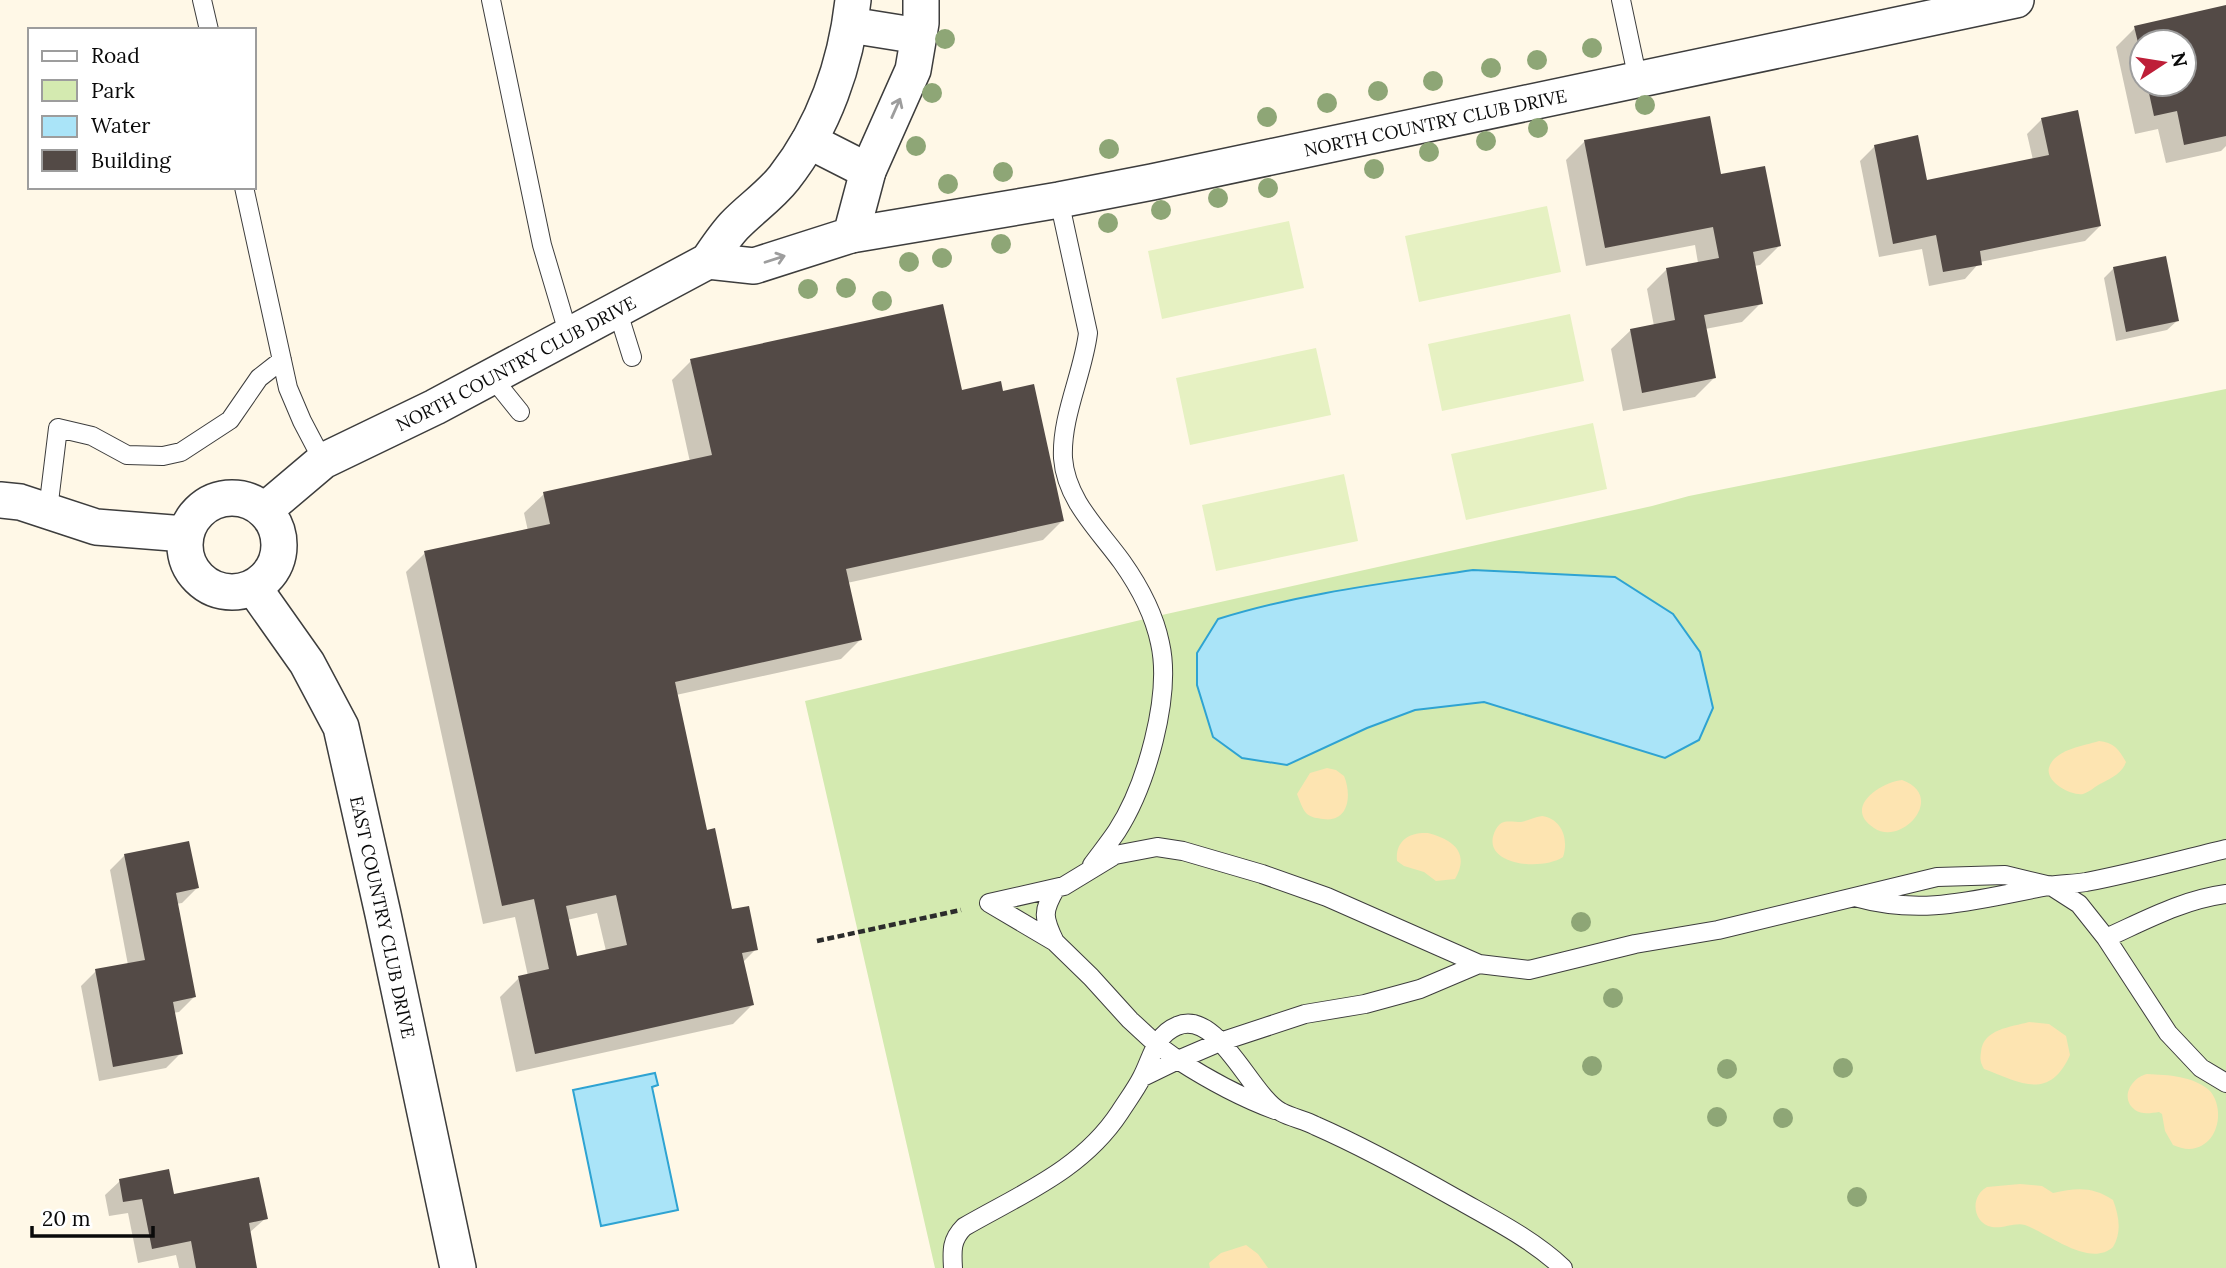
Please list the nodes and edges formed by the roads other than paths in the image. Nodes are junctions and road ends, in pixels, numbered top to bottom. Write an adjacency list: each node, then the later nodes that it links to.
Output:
1 (202, 0): 7 (lane)
2 (491, 0): 17 (lane)
3 (921, 0): 8 (street)
4 (1621, 0): 9 (lane)
5 (2016, 0): 9 (street, NORTH COUNTRY CLUB DRIVE)
6 (852, 12): 8 (street); 10 (street, NORTH COUNTRY CLUB DRIVE)
7 (209, 28)
8 (919, 36): 11 (street, one-way to 8)
9 (1638, 80): 13 (street, NORTH COUNTRY CLUB DRIVE)
10 (809, 141): 11 (street); 15 (street, NORTH COUNTRY CLUB DRIVE)
11 (868, 171): 14 (street)
12 (244, 189): 19 (lane)
13 (1059, 201): 14 (street, NORTH COUNTRY CLUB DRIVE); 29 (lane)
14 (851, 235): 15 (street, NORTH COUNTRY CLUB DRIVE, one-way to 14)
15 (708, 261): 16 (street, NORTH COUNTRY CLUB DRIVE)
16 (617, 309): 17 (street, NORTH COUNTRY CLUB DRIVE); 18 (lane)
17 (569, 336): 20 (street, NORTH COUNTRY CLUB DRIVE)
18 (632, 358)
19 (282, 360): 22 (lane); 24 (lane)
20 (491, 376): 21 (lane); 22 (street, NORTH COUNTRY CLUB DRIVE)
21 (520, 412)
22 (323, 461): 25 (street, NORTH COUNTRY CLUB DRIVE)
23 (0, 500): 24 (street)
24 (48, 510): 26 (street)
25 (265, 510): 26 (street); 27 (street)
26 (185, 534): 27 (street)
27 (254, 587): 45 (street, EAST COUNTRY CLUB DRIVE)
28 (2226, 849): 30 (lane)
29 (1086, 873): 32 (lane); 38 (lane)
30 (2085, 882): 31 (lane); 35 (lane)
31 (2050, 886): 34 (lane); 34 (lane); 35 (lane)
32 (1056, 888): 37 (lane); 37 (lane)
33 (2226, 894): 36 (lane)
34 (1852, 897): 38 (lane)
35 (2079, 905): 36 (lane)
36 (2106, 939): 43 (lane)
37 (1055, 942): 40 (lane)
38 (1479, 964): 39 (lane)
39 (1220, 1042): 40 (lane); 41 (lane); 44 (lane)
40 (1156, 1044): 41 (lane); 42 (lane)
41 (1178, 1060): 42 (lane); 44 (lane)
42 (1143, 1077): 46 (lane)
43 (2226, 1083)
44 (1278, 1111): 47 (lane)
45 (458, 1268)
46 (953, 1268)
47 (1563, 1268)

